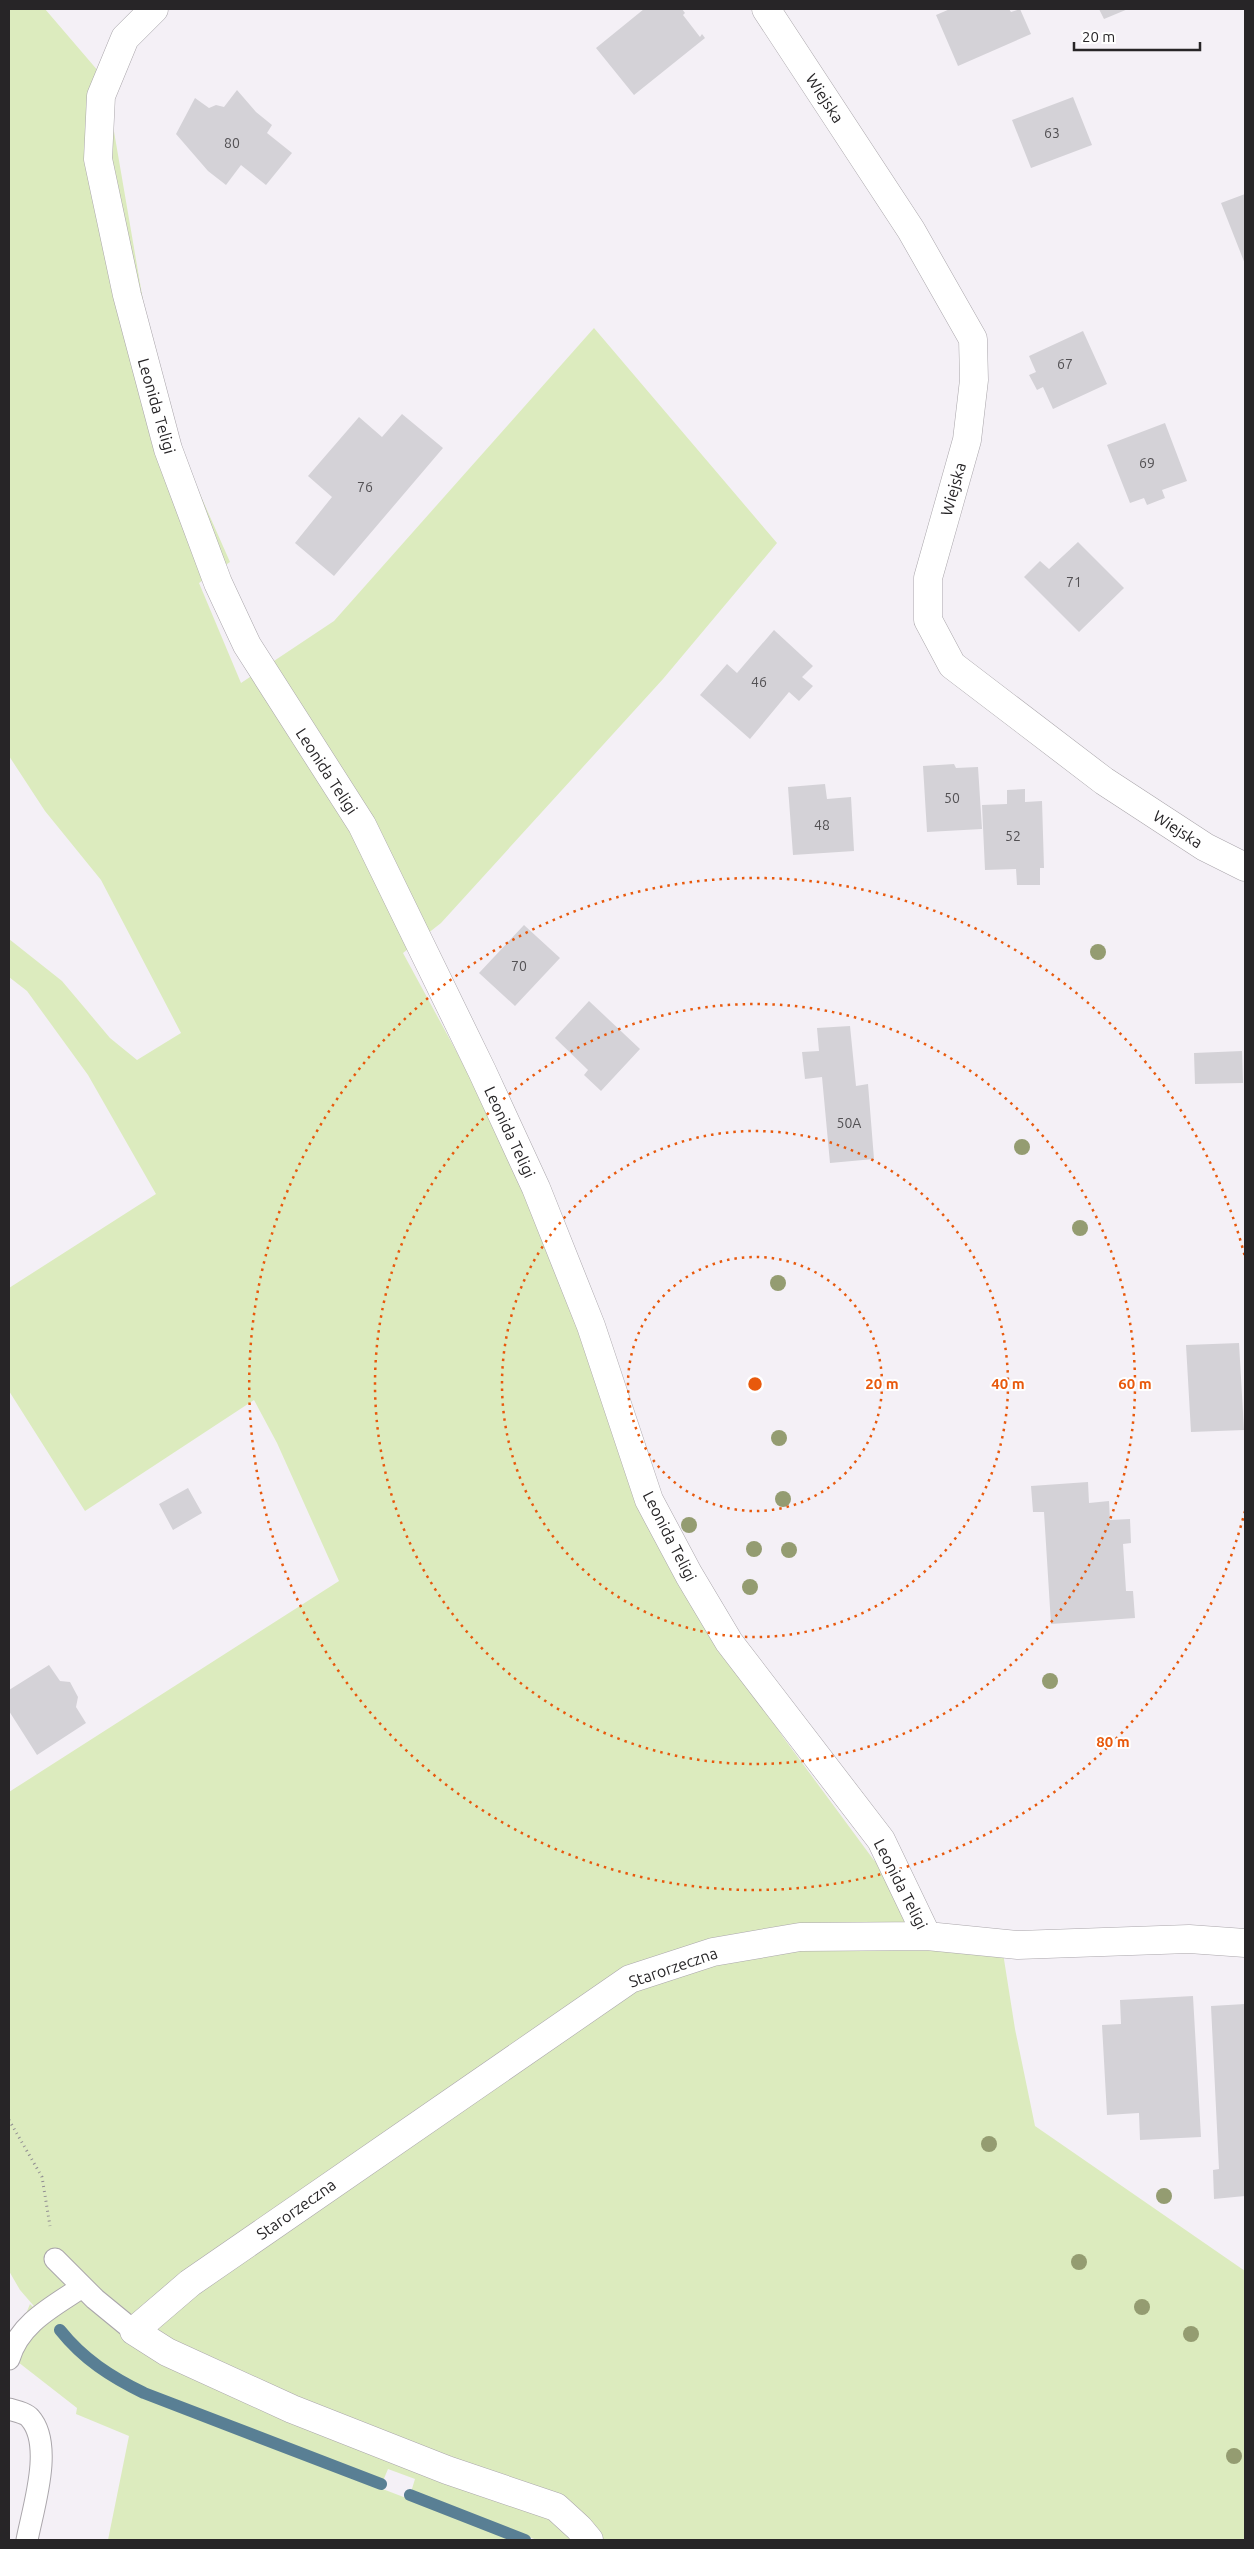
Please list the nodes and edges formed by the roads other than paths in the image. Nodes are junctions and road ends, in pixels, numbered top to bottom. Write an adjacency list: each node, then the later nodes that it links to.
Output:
1 (154, 9): 4 (street, Leonida Teligi)
2 (766, 9): 3 (street, Wiejska)
3 (1245, 867)
4 (927, 1936): 5 (street, Leonida Teligi); 8 (street, Starorzeczna)
5 (1245, 1943)
6 (55, 2259): 7 (lane)
7 (82, 2287): 8 (lane); 9 (lane)
8 (134, 2331): 12 (street)
9 (9, 2359)
10 (9, 2409): 11 (lane)
11 (27, 2540)
12 (588, 2540)

